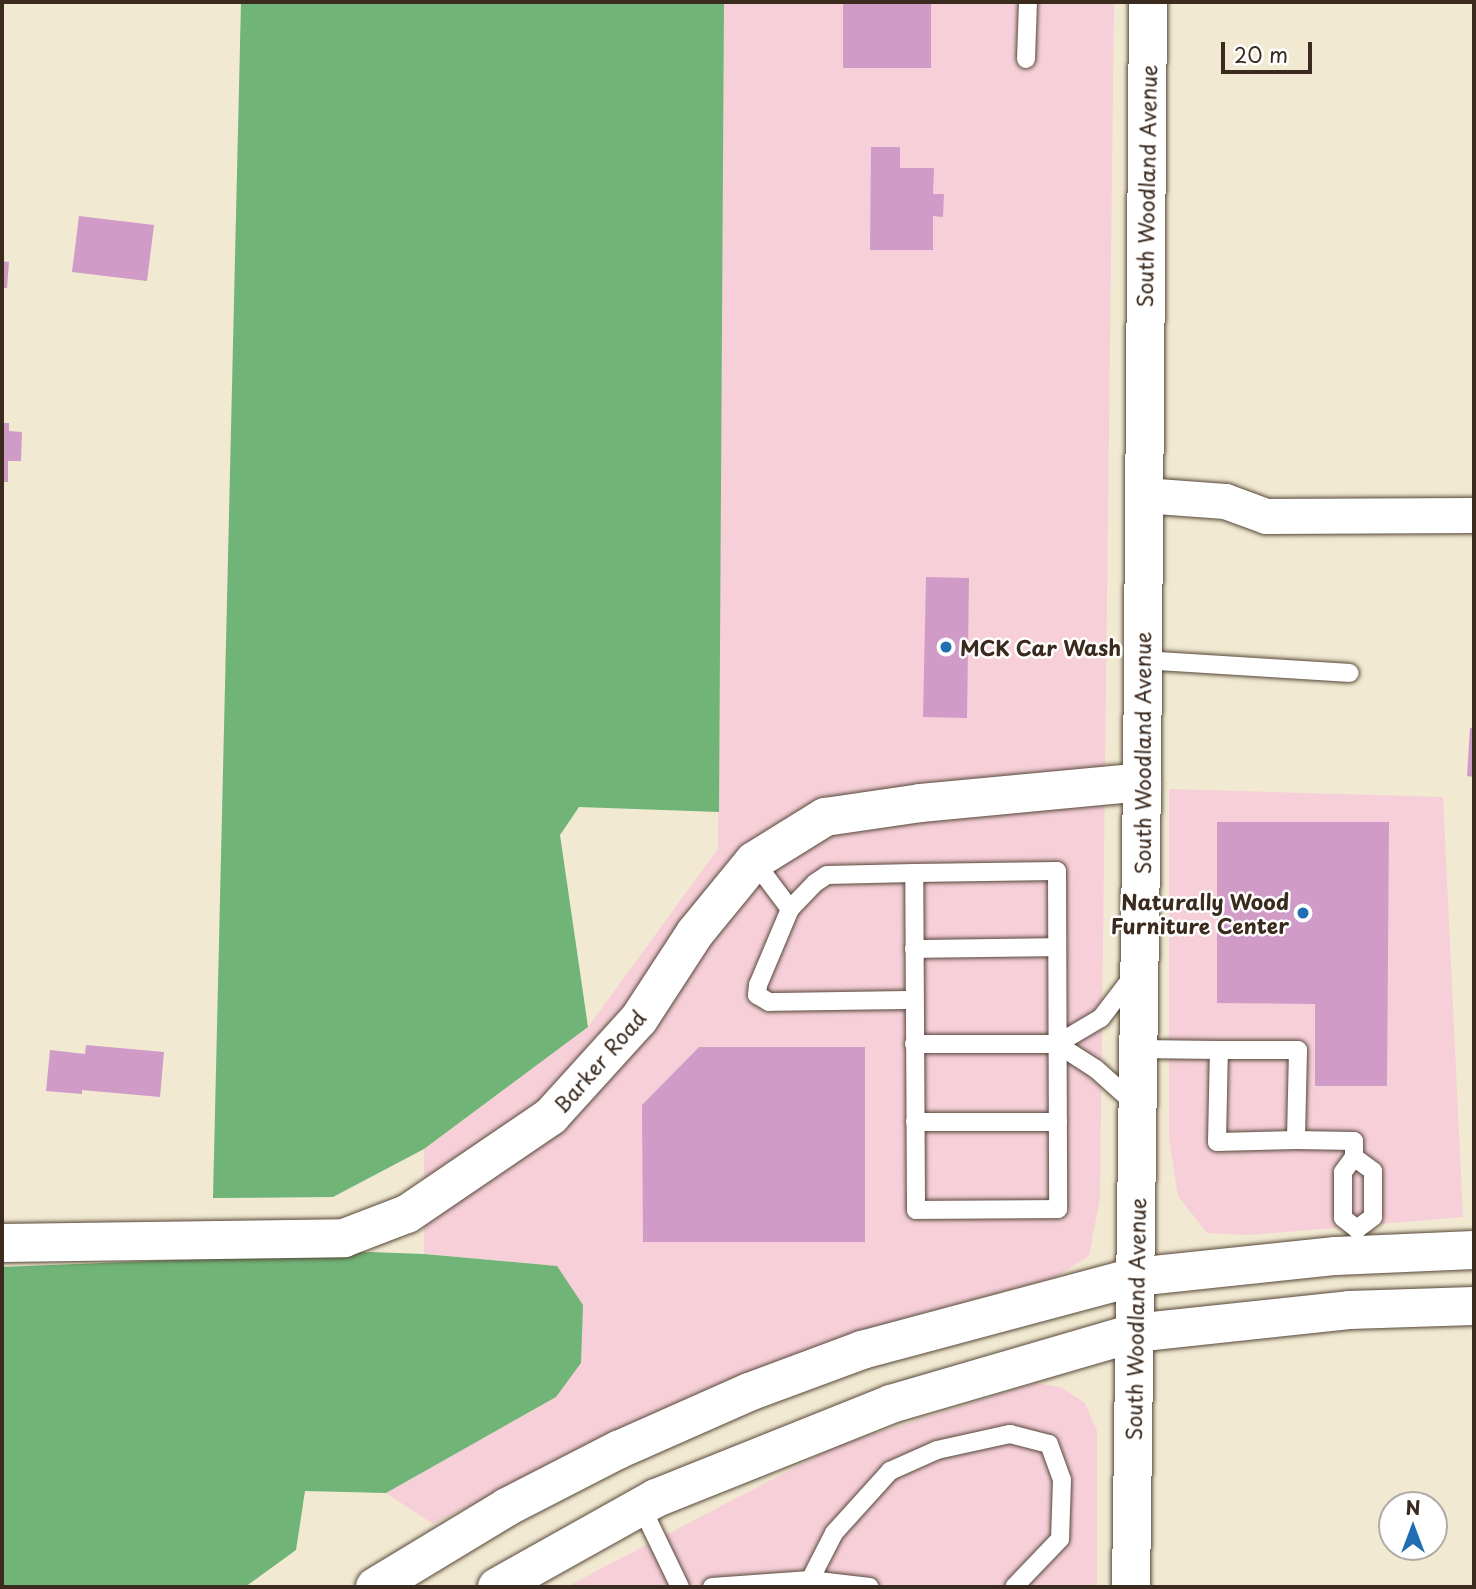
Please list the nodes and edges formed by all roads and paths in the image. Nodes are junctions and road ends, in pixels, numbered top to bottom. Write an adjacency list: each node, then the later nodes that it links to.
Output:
1 (1028, 2): 3 (lane)
2 (1148, 2): 4 (street, South Woodland Avenue)
3 (1026, 59)
4 (1143, 495): 5 (street); 6 (street, South Woodland Avenue)
5 (1474, 515)
6 (1143, 660): 7 (lane); 8 (street, South Woodland Avenue)
7 (1350, 673)
8 (1142, 782): 9 (street, Barker Road); 14 (street, South Woodland Avenue)
9 (754, 861): 11 (lane); 26 (street, Barker Road)
10 (915, 873): 11 (lane); 12 (lane); 13 (lane)
11 (790, 909): 15 (lane)
12 (1057, 947): 13 (lane); 17 (lane)
13 (915, 949): 15 (lane)
14 (1140, 968): 17 (lane); 18 (street, South Woodland Avenue)
15 (915, 1000): 16 (lane)
16 (915, 1044): 17 (lane); 21 (lane)
17 (1057, 1044): 20 (lane); 22 (lane)
18 (1138, 1049): 19 (lane); 20 (street, South Woodland Avenue)
19 (1219, 1050): 23 (lane); 23 (lane)
20 (1138, 1107): 28 (street, South Woodland Avenue)
21 (915, 1122): 22 (lane); 22 (lane)
22 (1058, 1122)
23 (1296, 1140): 24 (lane)
24 (1354, 1157): 25 (lane); 25 (lane)
25 (1359, 1242): 27 (street); 28 (street)
26 (2, 1243)
27 (1474, 1250)
28 (1135, 1278): 30 (street, South Woodland Avenue); 33 (street)
29 (1474, 1306): 30 (street)
30 (1134, 1334): 31 (street); 39 (street, South Woodland Avenue)
31 (641, 1506): 34 (street); 35 (lane)
32 (810, 1580): 36 (lane); 37 (lane); 38 (lane)
33 (375, 1587)
34 (498, 1587)
35 (680, 1587)
36 (712, 1587)
37 (870, 1587)
38 (1014, 1587)
39 (1131, 1587)

